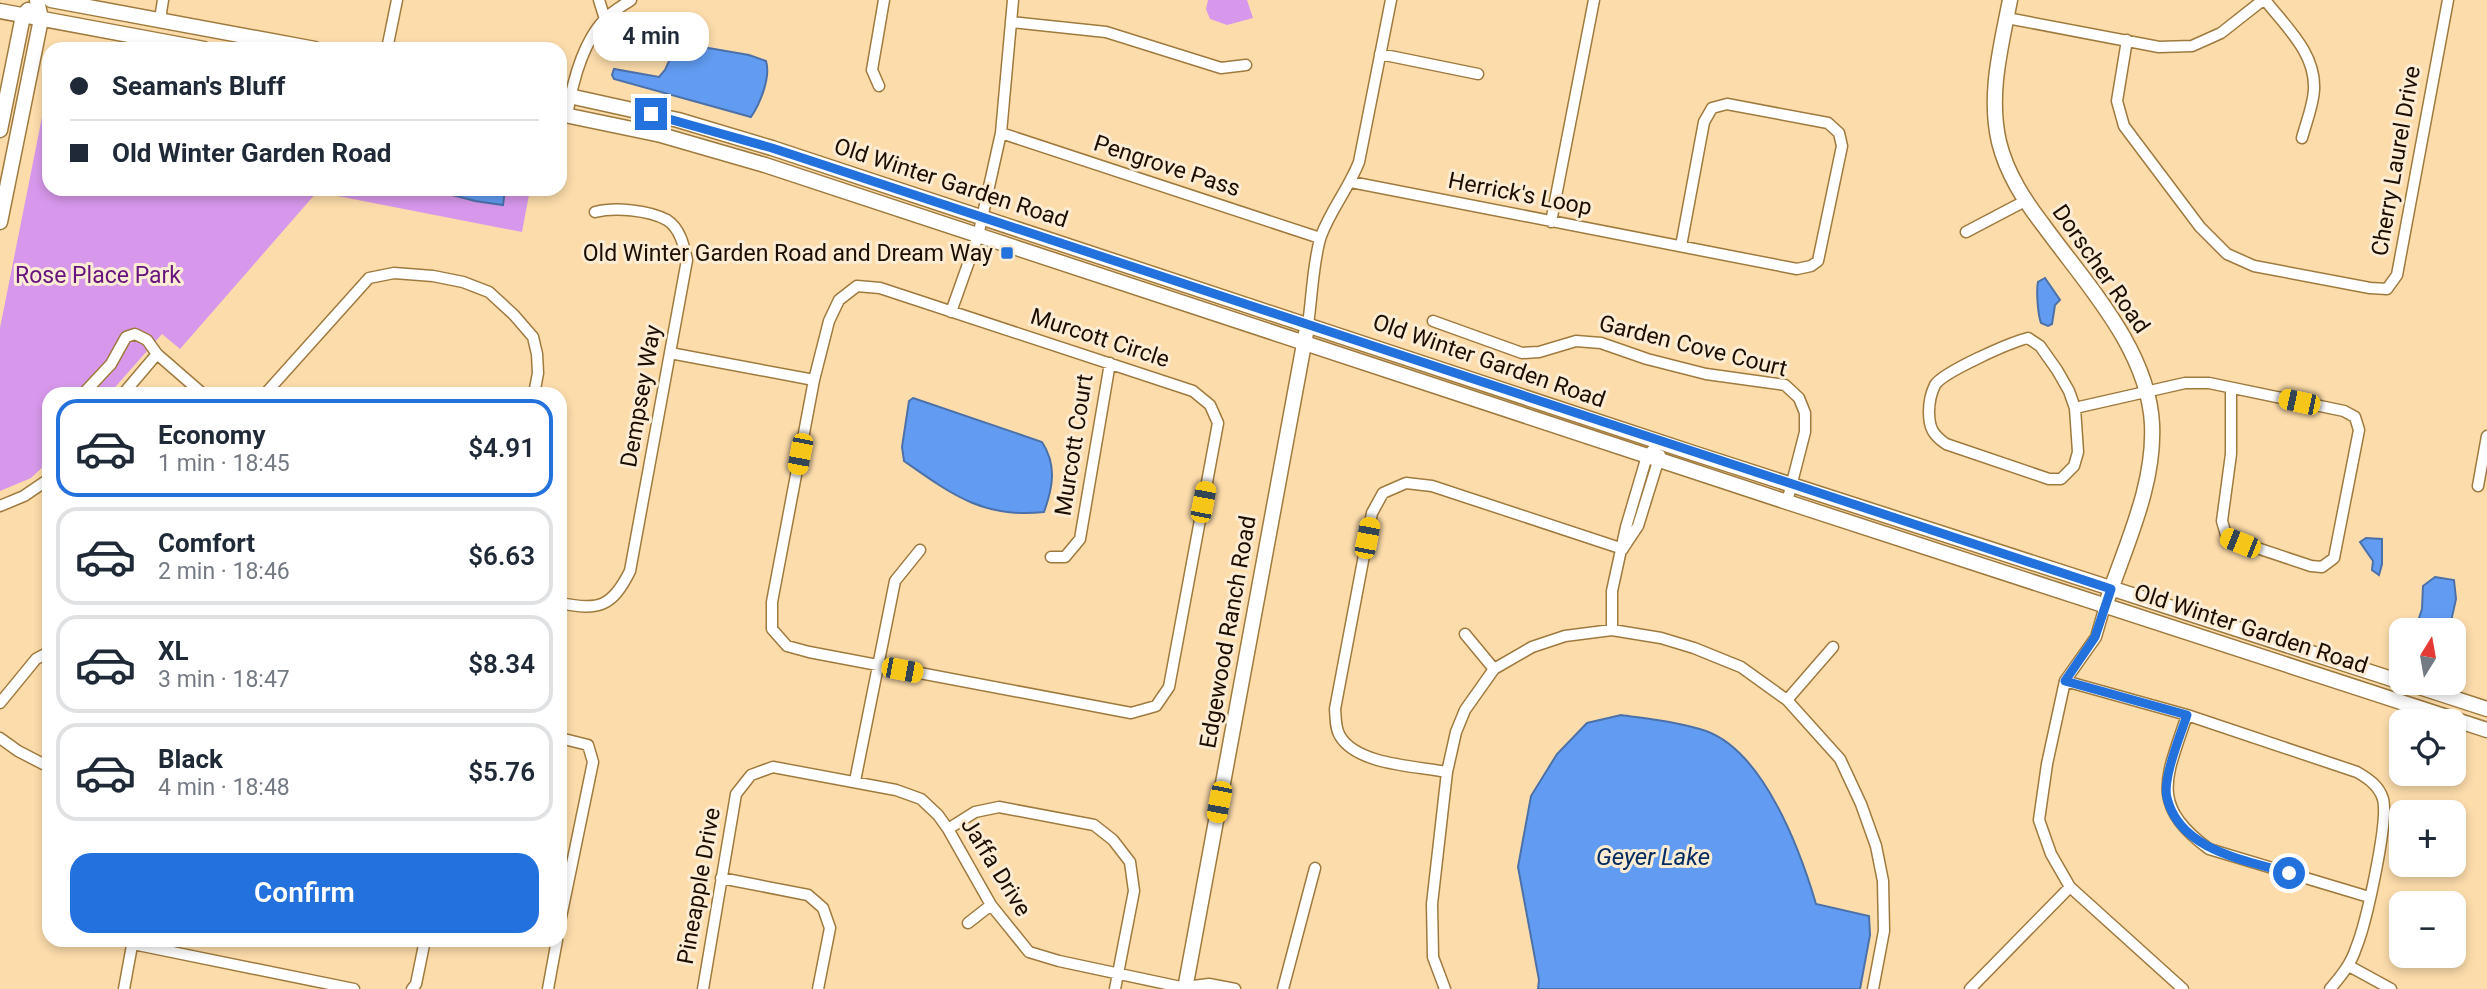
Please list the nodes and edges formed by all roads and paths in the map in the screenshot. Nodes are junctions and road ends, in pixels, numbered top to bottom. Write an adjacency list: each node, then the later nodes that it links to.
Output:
1 (36, 0): 15 (main road); 17 (main road)
2 (51, 0): 18 (main road)
3 (163, 0): 18 (street)
4 (397, 0): 24 (street)
5 (599, 0): 19 (street)
6 (631, 0): 19 (street)
7 (884, 0): 28 (street)
8 (1013, 0): 20 (street)
9 (1391, 0): 25 (street)
10 (1594, 0): 40 (street)
11 (2010, 0): 16 (main road, Dorscher Road)
12 (2264, 0): 21 (street); 34 (street)
13 (2448, 0): 21 (street, Cherry Laurel Drive)
14 (0, 11): 15 (main road)
15 (23, 16): 17 (main road); 32 (main road)
16 (2007, 18): 21 (street); 36 (main road, Dorscher Road)
17 (41, 19): 22 (main road); 39 (main road)
18 (160, 19): 23 (main road)
19 (605, 19): 29 (street)
20 (1012, 22): 26 (street); 33 (street)
21 (2127, 40)
22 (166, 42)
23 (279, 42)
24 (388, 42)
25 (1380, 54): 27 (street); 35 (street)
26 (1246, 65)
27 (1478, 74)
28 (879, 86)
29 (567, 91)
30 (567, 95): 38 (main road, Old Winter Garden Road)
31 (567, 116): 42 (main road, Old Winter Garden Road)
32 (0, 130)
33 (1001, 133): 38 (street); 43 (street, Pengrove Pass)
34 (2302, 138)
35 (1351, 182): 40 (street, Herrick's Loop); 43 (street)
36 (2025, 201): 41 (street); 59 (main road, Dorscher Road)
37 (595, 212): 49 (street, Dempsey Way)
38 (983, 218): 42 (street); 47 (main road, Old Winter Garden Road)
39 (0, 222)
40 (1551, 222): 44 (street, Herrick's Loop)
41 (1966, 232)
42 (978, 236): 45 (street); 48 (main road, Old Winter Garden Road)
43 (1320, 238): 47 (street)
44 (1681, 246): 44 (street, Herrick's Loop)
45 (951, 312): 51 (street, Murcott Circle); 52 (street, Murcott Circle)
46 (1433, 321): 65 (street, Garden Cove Court)
47 (1308, 324): 48 (main road, Edgewood Ranch Road); 62 (main road, Old Winter Garden Road)
48 (1304, 342): 63 (main road, Old Winter Garden Road); 108 (main road, Edgewood Ranch Road)
49 (670, 353): 52 (street); 73 (street, Dempsey Way)
50 (157, 354): 53 (street); 54 (street); 55 (street)
51 (1110, 363): 71 (street, Murcott Court); 79 (street, Murcott Circle)
52 (814, 380): 79 (street, Murcott Circle)
53 (90, 387)
54 (129, 387)
55 (195, 387)
56 (271, 387): 57 (street)
57 (535, 387)
58 (2231, 388): 58 (street); 59 (street)
59 (2147, 391): 60 (street); 72 (main road, Dorscher Road)
60 (2075, 408): 60 (street)
61 (2487, 436): 66 (street)
62 (1660, 442): 63 (street); 65 (main road, Old Winter Garden Road)
63 (1653, 458): 67 (main road, Old Winter Garden Road); 69 (street)
64 (42, 484): 68 (street)
65 (1792, 485): 67 (street, Garden Cove Court); 72 (main road, Old Winter Garden Road)
66 (2477, 486)
67 (1787, 502): 74 (main road, Old Winter Garden Road)
68 (0, 506)
69 (1623, 549): 75 (street); 92 (street)
70 (920, 551): 79 (street)
71 (1051, 557)
72 (2111, 589): 74 (main road, Dorscher Road); 81 (main road, Old Winter Garden Road)
73 (567, 604)
74 (2105, 606): 82 (street); 88 (main road, Old Winter Garden Road)
75 (1612, 630): 80 (street); 84 (street)
76 (1465, 634): 80 (street)
77 (1833, 647): 84 (street)
78 (42, 656): 85 (street)
79 (877, 666): 93 (street)
80 (1494, 669): 92 (street)
81 (2389, 678)
82 (2065, 681): 87 (street); 98 (street)
83 (2443, 695): 86 (main road, Old Winter Garden Road)
84 (1787, 701): 119 (street)
85 (0, 703)
86 (2487, 709)
87 (2187, 715): 99 (street); 99 (street)
88 (2487, 730)
89 (0, 738): 91 (street)
90 (567, 740): 95 (street)
91 (42, 763)
92 (1447, 772): 118 (street)
93 (855, 781): 94 (street, Jaffa Drive); 97 (street, Pineapple Drive)
94 (948, 829): 100 (street, Jaffa Drive); 107 (street)
95 (567, 861)
96 (1314, 868): 117 (street)
97 (721, 878): 113 (street, Pineapple Drive); 114 (street)
98 (2070, 887): 120 (street); 121 (street)
99 (2369, 897): 106 (street)
100 (991, 905): 101 (street); 107 (street, Jaffa Drive)
101 (968, 923)
102 (132, 947): 109 (street)
103 (157, 947): 110 (street)
104 (424, 947): 111 (street)
105 (556, 947): 112 (street)
106 (2349, 966): 122 (street); 123 (street)
107 (1118, 972): 108 (street, Jaffa Drive); 115 (street)
108 (1187, 988): 116 (street, Jaffa Drive)
109 (124, 989)
110 (354, 989)
111 (412, 989)
112 (548, 989)
113 (703, 989)
114 (818, 989)
115 (1115, 989)
116 (1235, 989)
117 (1283, 989)
118 (1445, 989)
119 (1873, 989)
120 (1970, 989)
121 (2183, 989)
122 (2330, 989)
123 (2390, 989)

